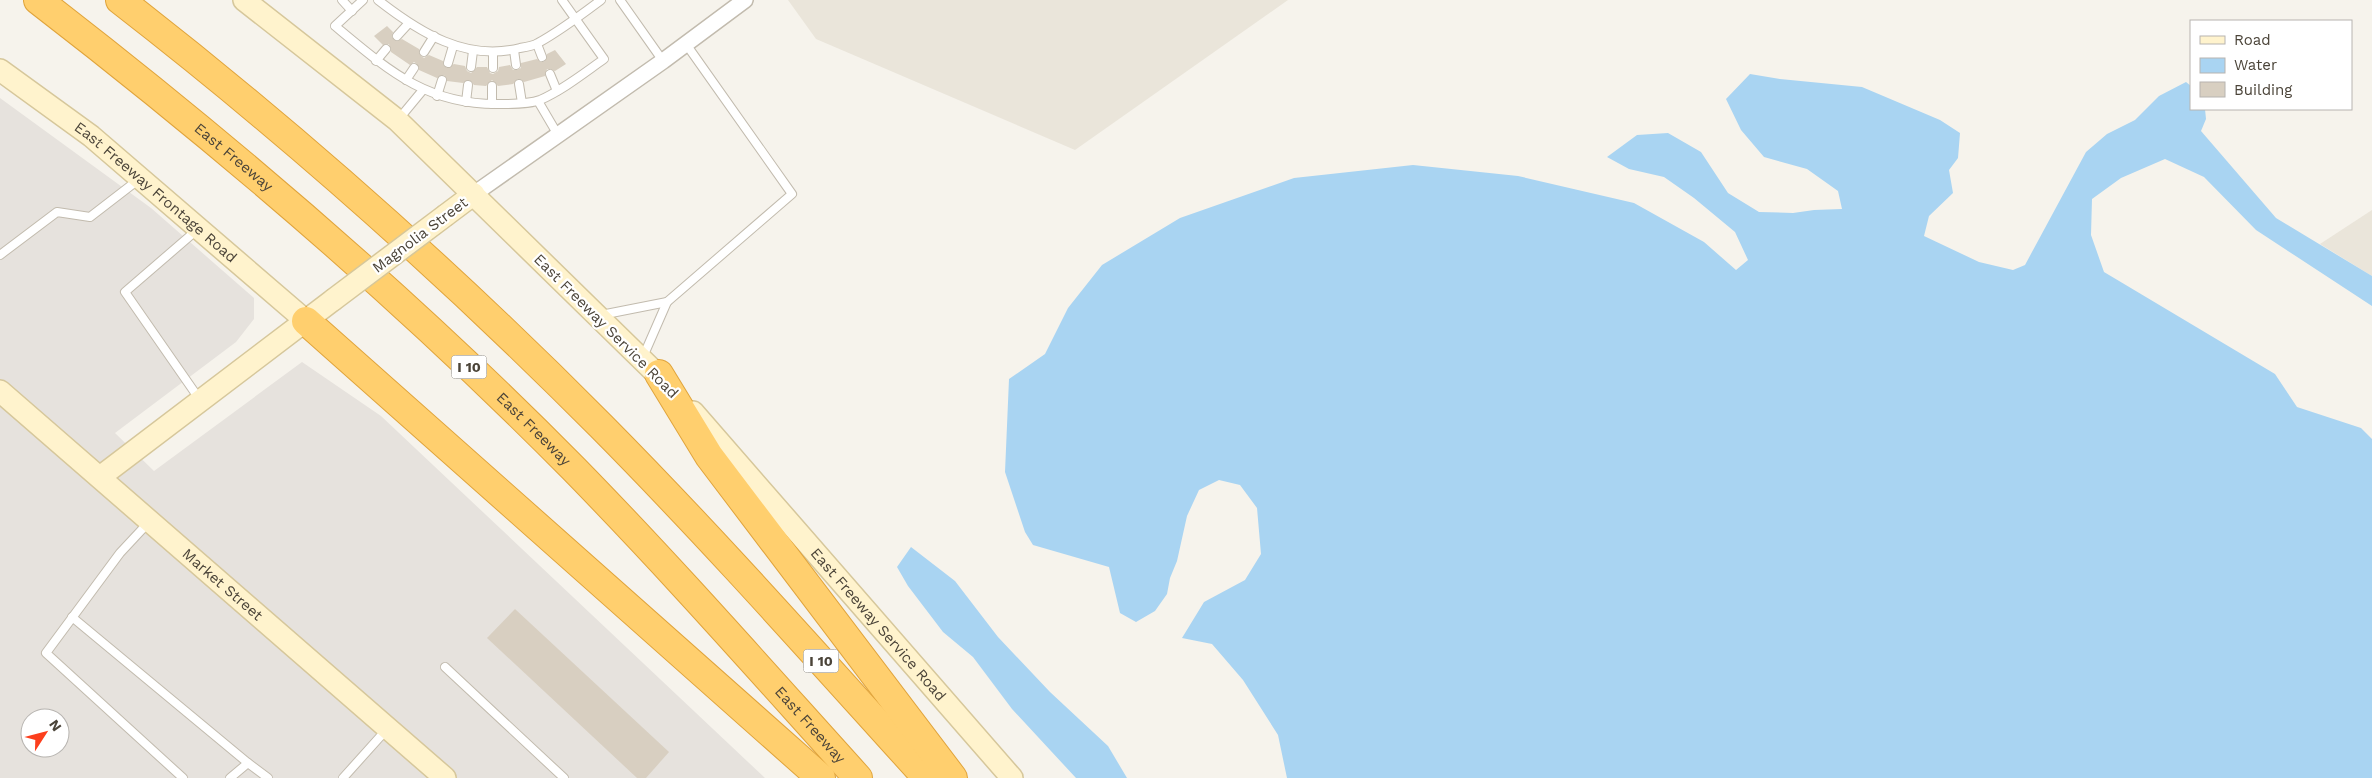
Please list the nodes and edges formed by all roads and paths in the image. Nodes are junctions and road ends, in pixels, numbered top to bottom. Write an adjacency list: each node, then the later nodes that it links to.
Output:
1 (38, 0): 71 (highway, East Freeway / I 10)
2 (120, 0): 72 (highway, I 10)
3 (244, 0): 46 (main road, East Freeway Service Road)
4 (342, 0): 11 (lane)
5 (363, 0): 11 (lane)
6 (378, 0): 13 (lane)
7 (562, 0): 12 (lane)
8 (601, 0): 12 (lane)
9 (620, 0): 26 (lane)
10 (745, 0): 17 (street, Magnolia Street)
11 (352, 11): 25 (lane)
12 (576, 19): 16 (lane); 40 (lane)
13 (408, 24): 14 (lane); 15 (lane)
14 (397, 36)
15 (434, 36): 18 (lane); 22 (lane)
16 (537, 44): 20 (lane); 24 (lane)
17 (686, 44): 26 (street, Magnolia Street); 52 (lane)
18 (453, 46): 21 (lane); 27 (lane)
19 (386, 48): 25 (lane)
20 (514, 50): 23 (lane); 28 (lane)
21 (473, 51): 23 (lane); 29 (lane)
22 (424, 52)
23 (494, 53): 31 (lane)
24 (542, 57)
25 (376, 61): 34 (lane)
26 (663, 61): 47 (street, Magnolia Street)
27 (448, 63)
28 (516, 65)
29 (471, 67)
30 (414, 68): 34 (lane)
31 (493, 68)
32 (0, 70): 48 (main road, East Freeway Frontage Road)
33 (550, 74): 40 (lane)
34 (406, 80): 39 (lane)
35 (442, 80): 41 (lane)
36 (468, 84): 43 (lane)
37 (519, 84): 45 (lane)
38 (492, 86): 44 (lane)
39 (422, 91): 41 (lane); 46 (lane)
40 (557, 91): 42 (lane)
41 (437, 96): 43 (lane)
42 (538, 100): 45 (lane); 47 (lane)
43 (466, 102): 44 (lane)
44 (492, 104): 45 (lane)
45 (522, 104)
46 (397, 120): 49 (main road, East Freeway Service Road)
47 (558, 135): 49 (street, Magnolia Street)
48 (140, 178): 50 (main road, East Freeway Frontage Road); 51 (lane)
49 (474, 194): 53 (main road, East Freeway Service Road); 54 (main road, Magnolia Street, bridge)
50 (200, 228): 54 (main road, East Freeway Frontage Road); 57 (lane)
51 (0, 254)
52 (667, 302): 53 (lane); 55 (lane)
53 (599, 316): 55 (main road, East Freeway Service Road)
54 (306, 321): 57 (main road, Magnolia Street); 70 (highway)
55 (651, 366): 73 (highway); 74 (main road, East Freeway Service Road)
56 (0, 391): 58 (main road, Market Street)
57 (200, 400): 58 (main road, Magnolia Street)
58 (100, 477): 59 (main road, Market Street)
59 (150, 522): 60 (lane); 62 (main road, Market Street)
60 (72, 617): 63 (lane); 64 (lane)
61 (445, 667): 69 (lane)
62 (387, 729): 67 (lane); 68 (main road, Market Street)
63 (248, 762): 65 (lane); 66 (lane)
64 (183, 778)
65 (230, 778)
66 (268, 778)
67 (343, 778)
68 (445, 778)
69 (564, 778)
70 (821, 778)
71 (858, 778)
72 (927, 778)
73 (954, 778)
74 (1012, 778)

